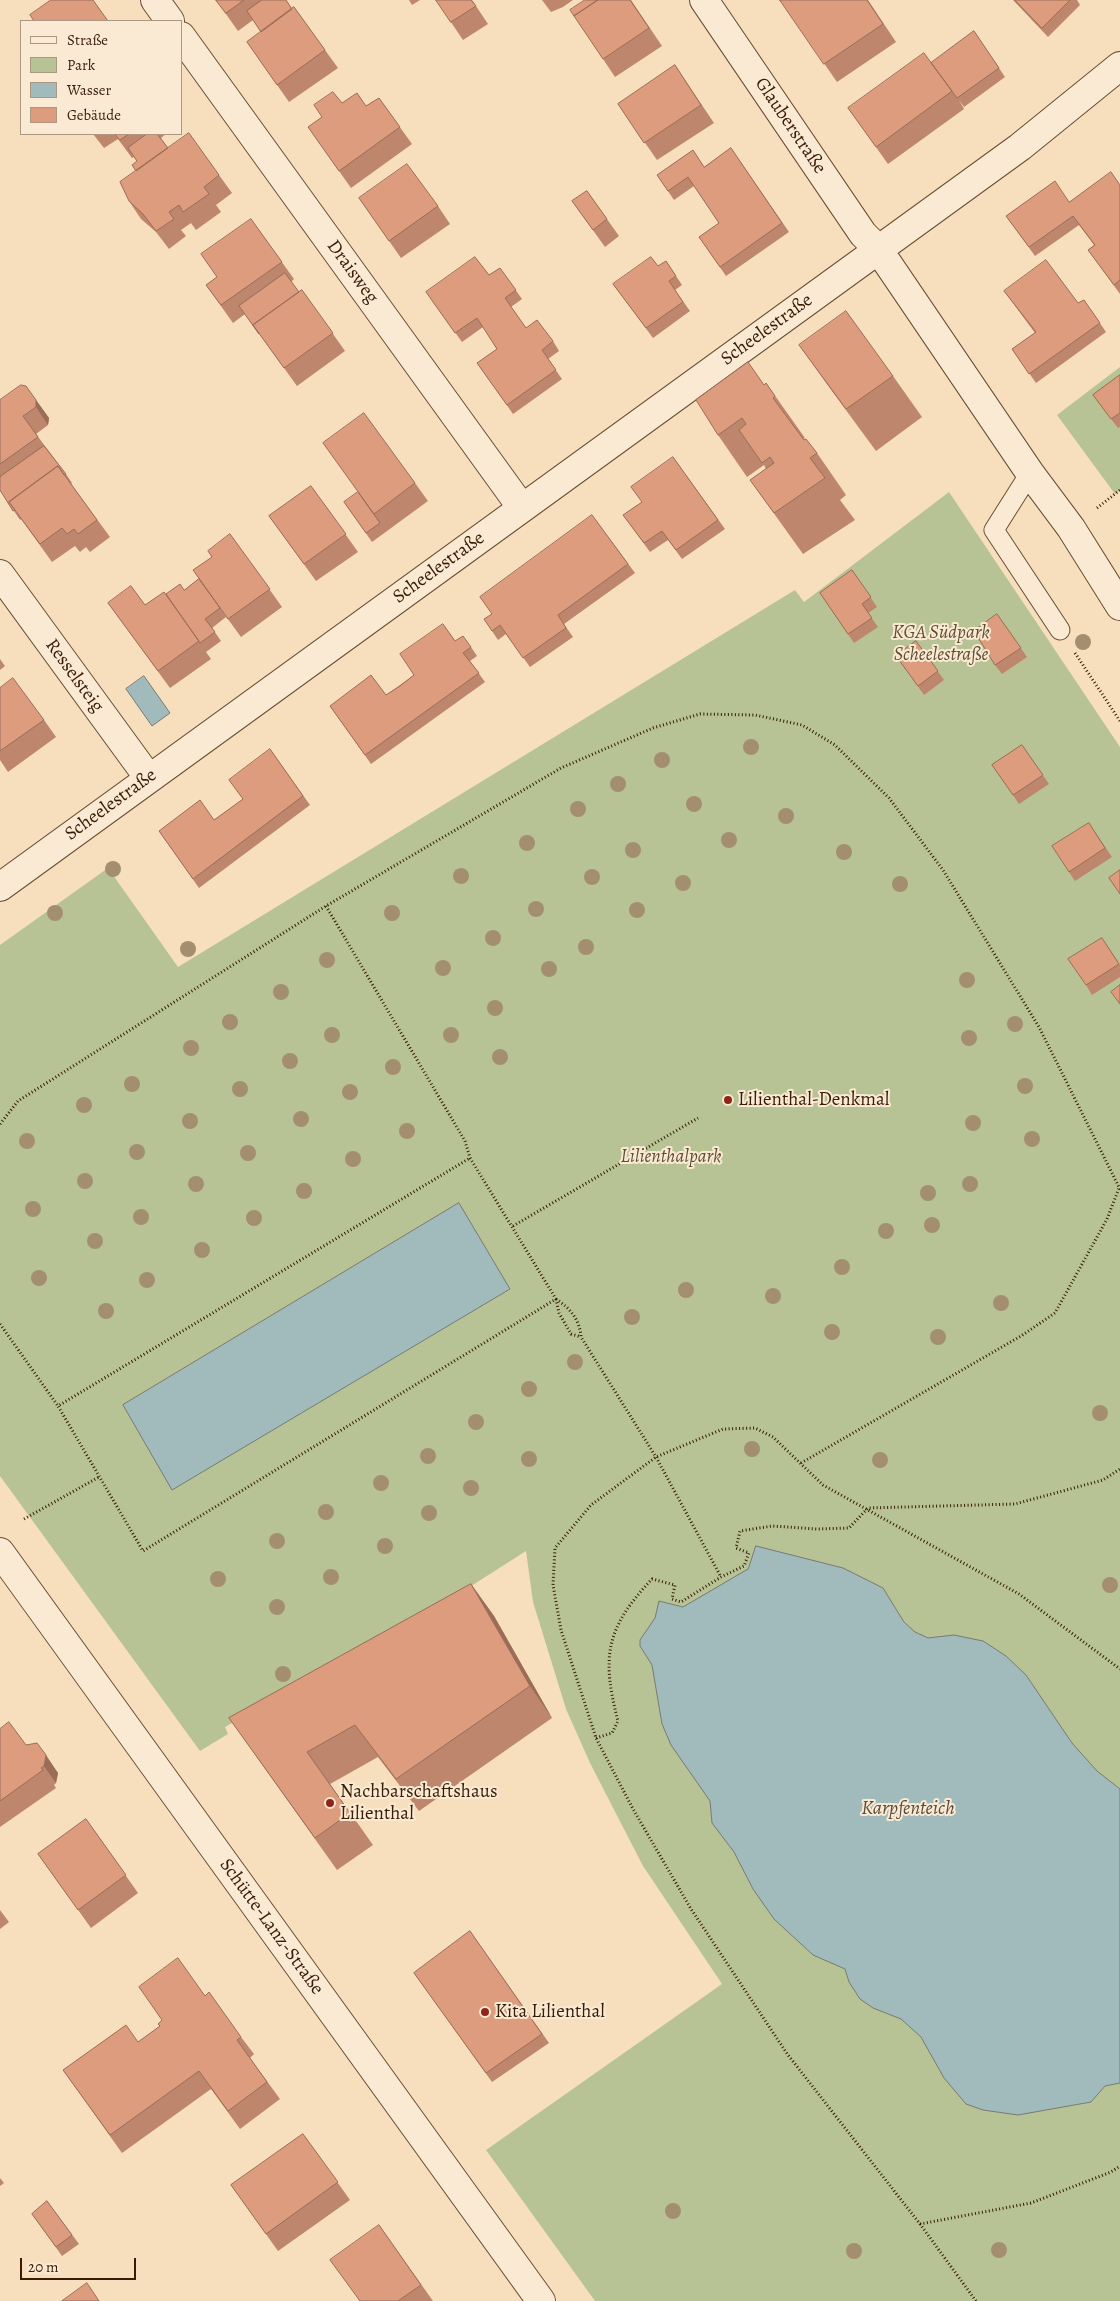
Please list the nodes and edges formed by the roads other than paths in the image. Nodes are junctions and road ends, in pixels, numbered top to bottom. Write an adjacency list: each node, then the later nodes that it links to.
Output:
1 (155, 0): 3 (street)
2 (704, 0): 6 (street, Glauberstraße)
3 (169, 20)
4 (182, 37): 8 (street, Draisweg)
5 (1120, 66): 6 (street, Scheelestraße)
6 (878, 249): 7 (street); 8 (street, Scheelestraße)
7 (1030, 473): 10 (street); 11 (lane)
8 (522, 508): 12 (street, Scheelestraße)
9 (0, 574): 12 (street, Resselsteig)
10 (1120, 606)
11 (1060, 630)
12 (148, 777): 13 (street, Scheelestraße)
13 (0, 886)
14 (0, 1552): 15 (street, Schütte-Lanz-Straße)
15 (541, 2301)

